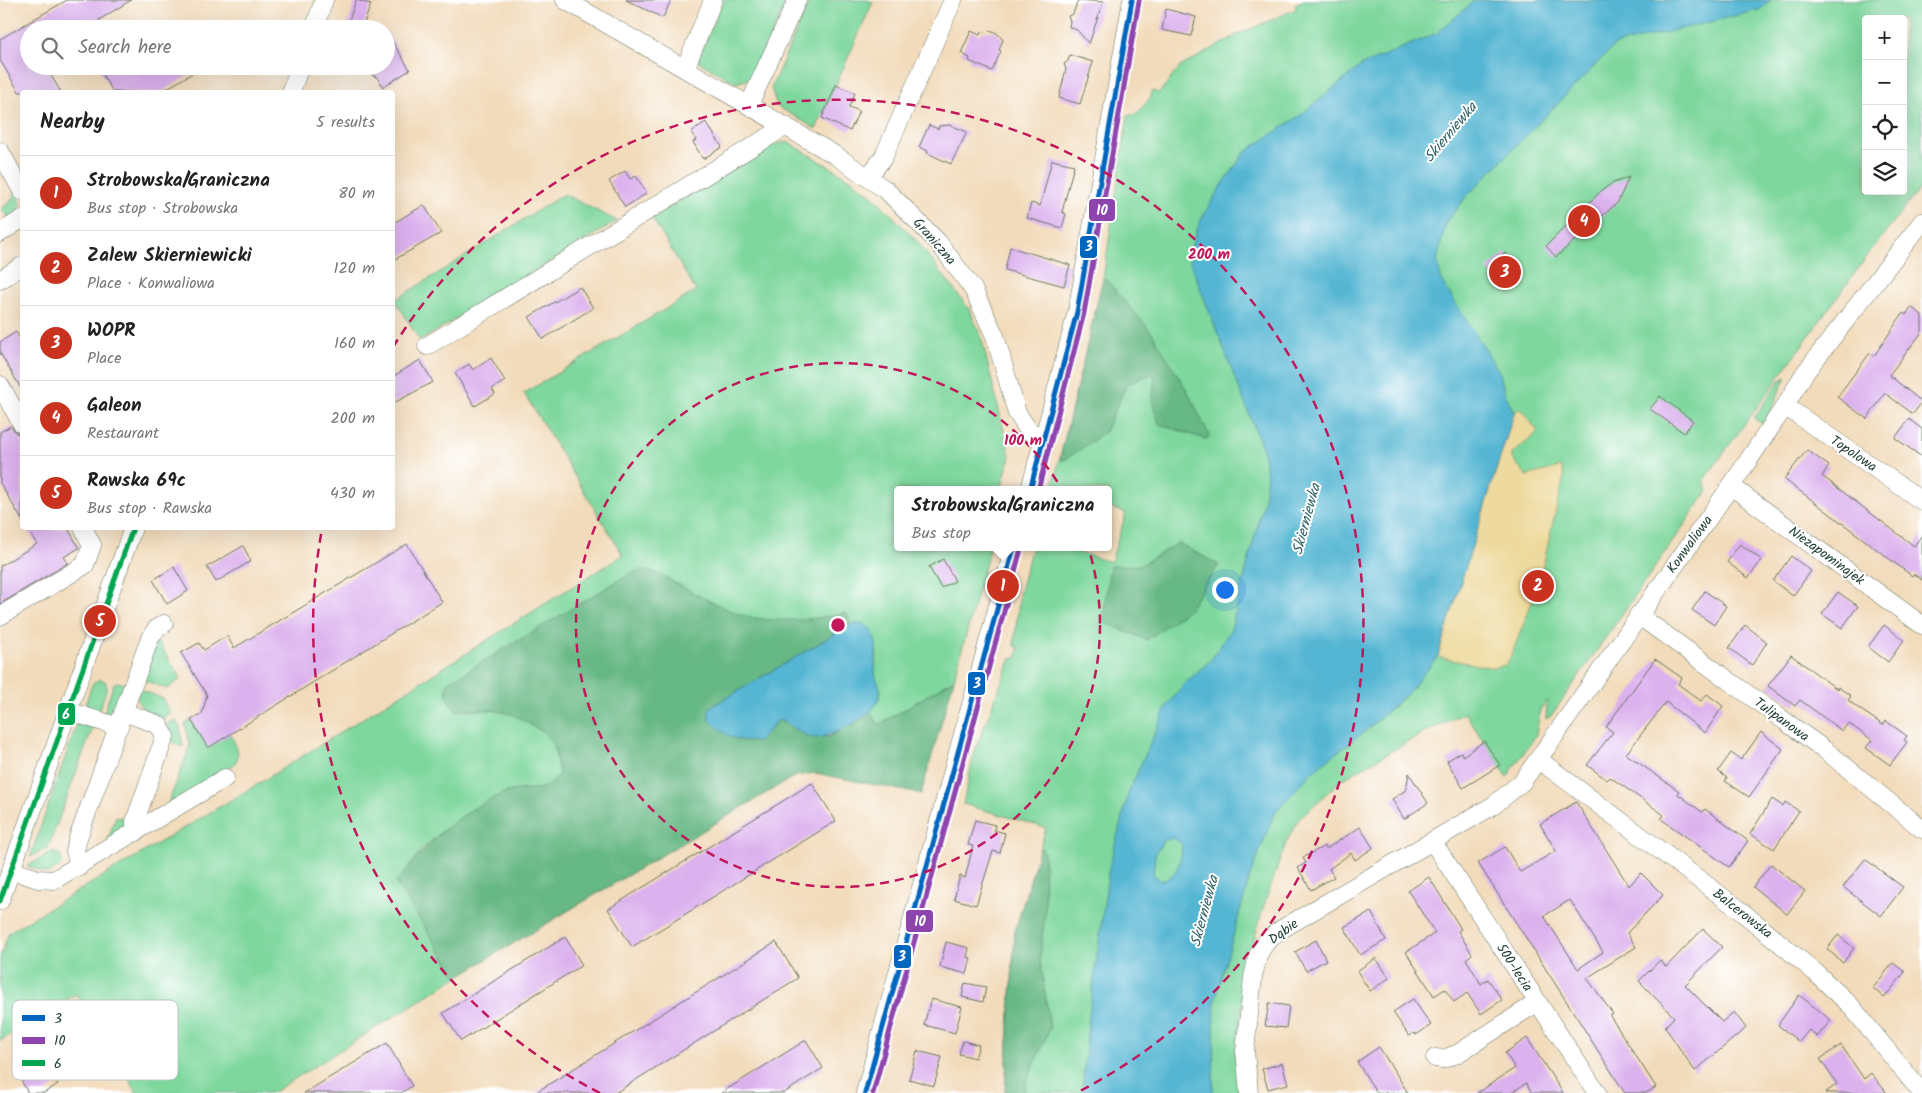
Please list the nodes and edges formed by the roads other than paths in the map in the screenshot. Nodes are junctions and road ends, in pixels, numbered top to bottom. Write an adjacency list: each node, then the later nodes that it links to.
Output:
1 (324, 0): 7 (street)
2 (564, 0): 8 (street, Graniczna)
3 (713, 0): 8 (street)
4 (797, 0): 11 (street)
5 (953, 0): 14 (street)
6 (1132, 0): 25 (street)
7 (317, 20)
8 (684, 68): 11 (street, Graniczna)
9 (297, 75): 10 (street)
10 (292, 90)
11 (749, 105): 12 (street, Graniczna)
12 (786, 126): 14 (street, Graniczna); 21 (street)
13 (0, 151): 15 (street)
14 (868, 177): 25 (street, Graniczna)
15 (20, 187)
16 (20, 220): 18 (street)
17 (1922, 222): 23 (street, Konwaliowa)
18 (0, 232)
19 (20, 267): 20 (street)
20 (0, 280)
21 (427, 346)
22 (0, 386): 24 (street)
23 (1785, 406): 27 (street, Konwaliowa); 28 (street, Topolowa)
24 (20, 421)
25 (1044, 439): 26 (street)
26 (1031, 486)
27 (1731, 486): 32 (street, Konwaliowa); 35 (street, Niezapominajek)
28 (1922, 500)
29 (83, 530): 33 (street)
30 (132, 530): 36 (street)
31 (1013, 551): 48 (street)
32 (1638, 615): 38 (street, Konwaliowa); 40 (street, Tulipanowa)
33 (0, 616)
34 (164, 624): 37 (street)
35 (1922, 625)
36 (68, 711): 37 (street); 44 (street)
37 (122, 720): 41 (street); 43 (street)
38 (1539, 760): 42 (street, Konwaliowa); 51 (street, Balcerowska)
39 (225, 778): 41 (street)
40 (1922, 829)
41 (135, 832): 43 (street)
42 (1433, 842): 46 (street, 500-lecia); 49 (street, Dąbie)
43 (79, 866): 44 (street)
44 (11, 870): 45 (street)
45 (0, 901)
46 (1538, 1002): 47 (street); 50 (street, 500-lecia)
47 (1435, 1058)
48 (865, 1093)
49 (1249, 1093)
50 (1598, 1093)
51 (1922, 1093)

